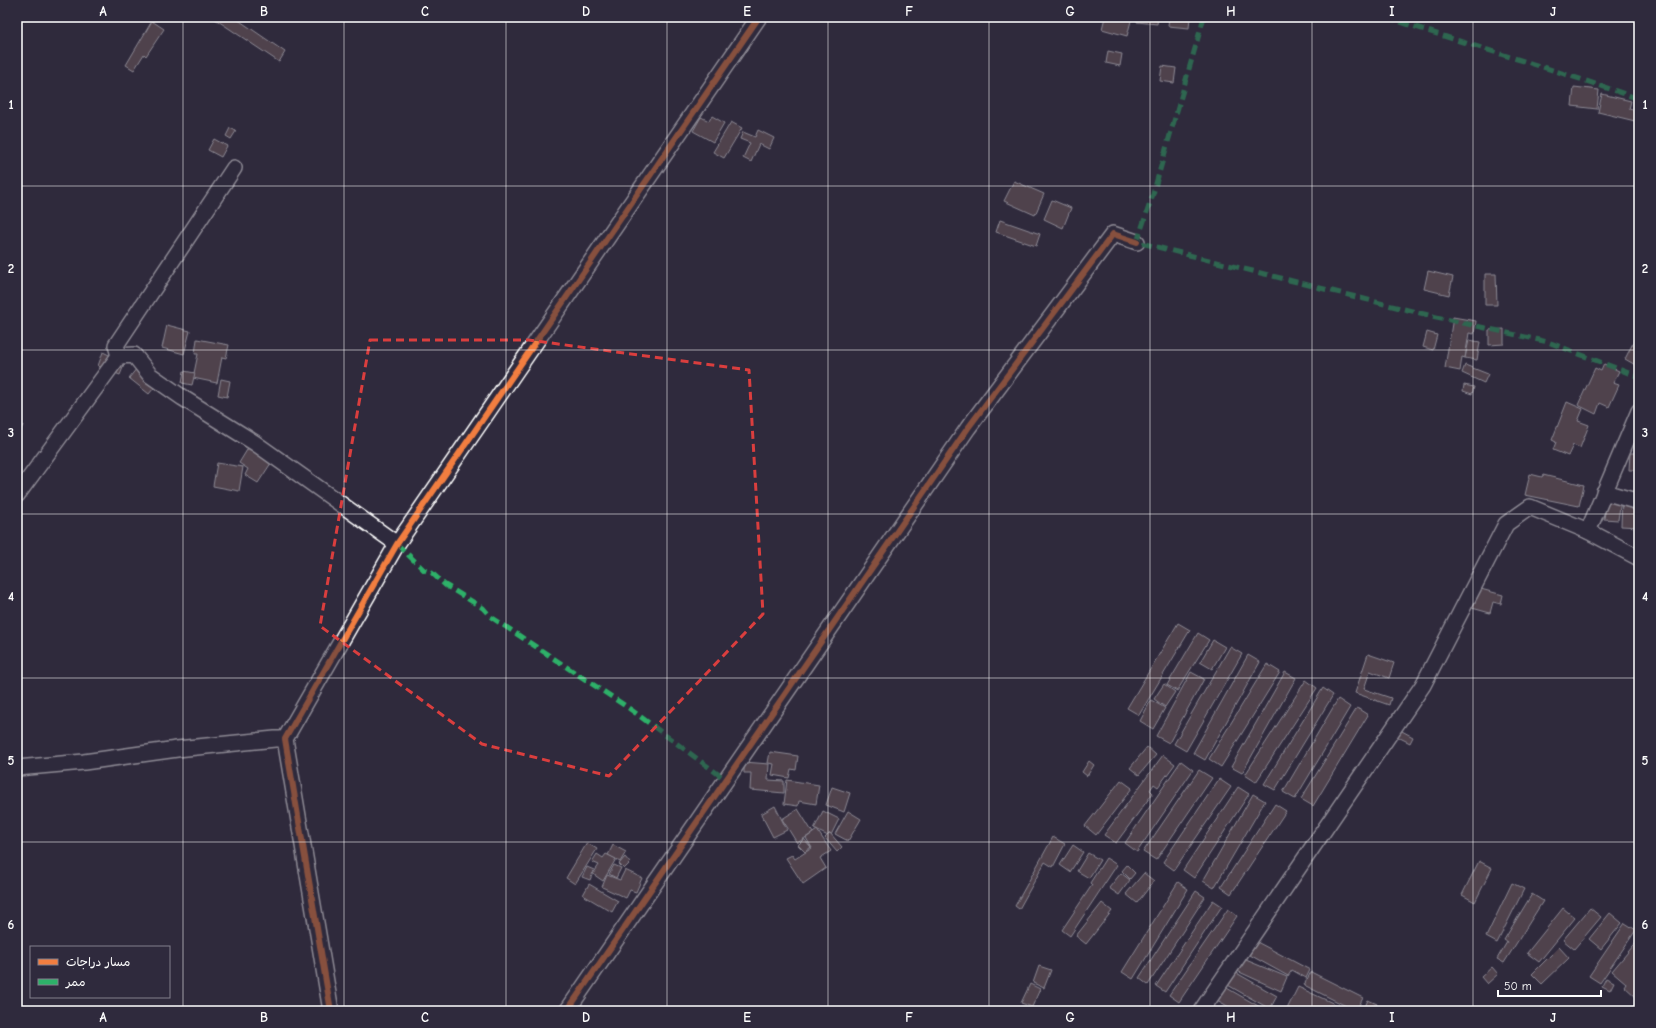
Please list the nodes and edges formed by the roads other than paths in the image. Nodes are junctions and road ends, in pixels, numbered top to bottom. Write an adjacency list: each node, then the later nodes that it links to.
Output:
1 (759, 17): 10 (street)
2 (234, 168): 4 (street)
3 (1137, 242): 15 (street)
4 (117, 351): 7 (street); 10 (street)
5 (1638, 415): 6 (street)
6 (1604, 492): 8 (street); 9 (street)
7 (17, 495)
8 (1639, 502)
9 (1588, 531): 11 (street); 16 (street)
10 (397, 544): 12 (street)
11 (1639, 558)
12 (285, 739): 13 (street); 14 (street)
13 (17, 768)
14 (331, 1011)
15 (567, 1011)
16 (1201, 1011)

